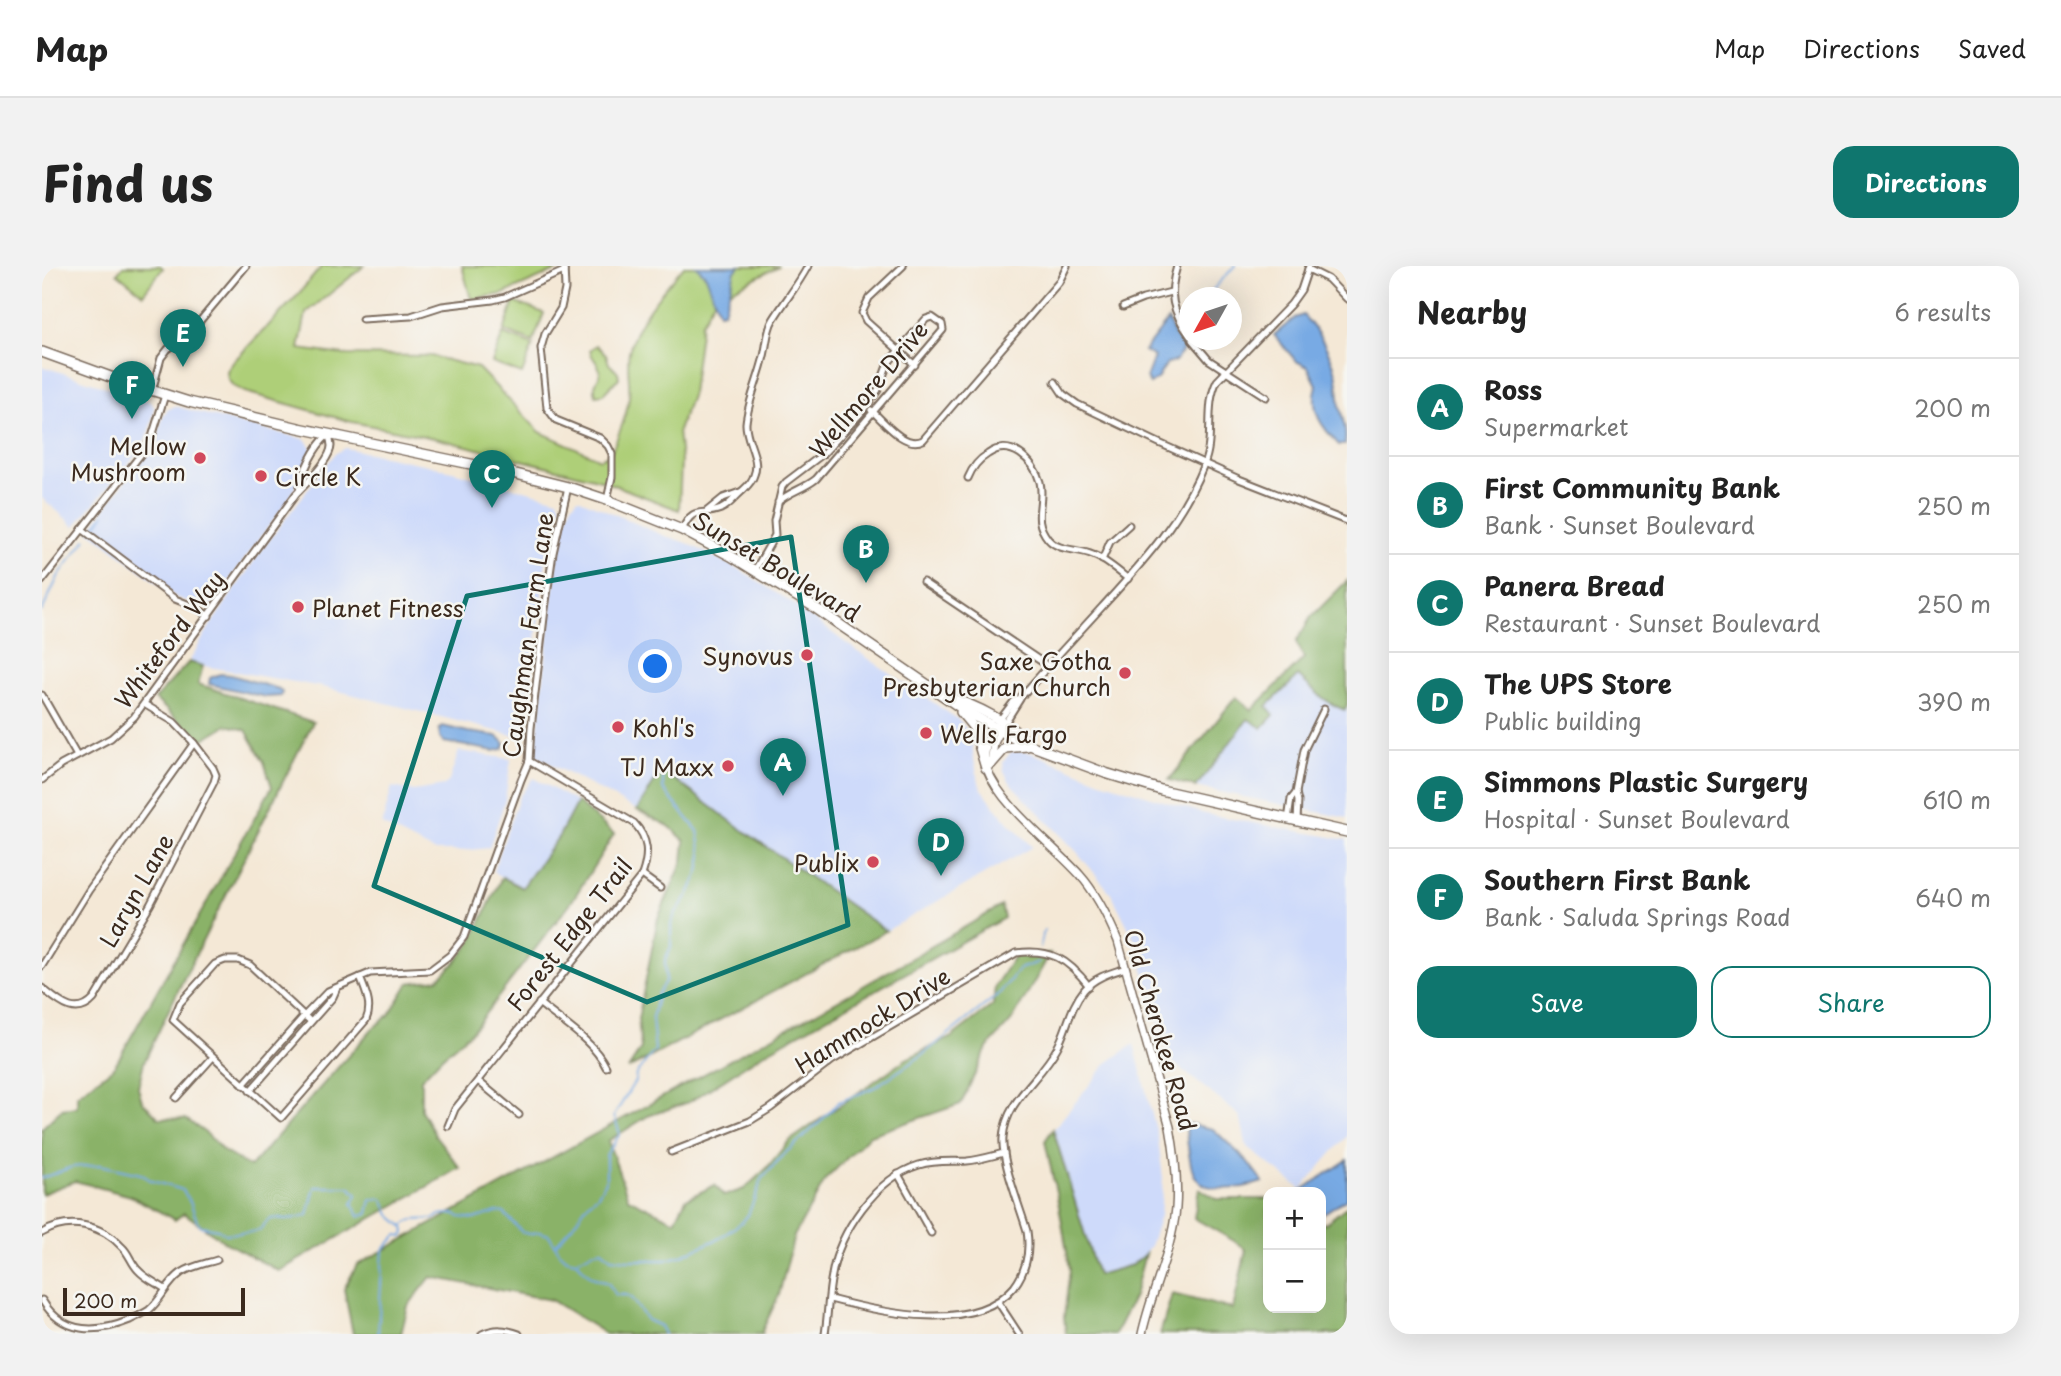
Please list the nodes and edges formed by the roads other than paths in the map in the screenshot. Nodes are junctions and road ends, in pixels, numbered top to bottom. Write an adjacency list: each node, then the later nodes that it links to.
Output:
1 (246, 266): 19 (street)
2 (808, 266): 34 (street)
3 (904, 266): 13 (street)
4 (1067, 266): 23 (street)
5 (1177, 266): 8 (street)
6 (1309, 268): 9 (street); 17 (street)
7 (564, 269): 12 (street); 29 (street)
8 (1171, 292): 10 (street); 11 (street)
9 (1347, 299)
10 (1124, 307)
11 (1179, 315)
12 (362, 319)
13 (899, 350): 16 (street); 16 (street, Wellmore Drive); 22 (street, Wellmore Drive)
14 (1199, 350): 17 (street)
15 (42, 352): 19 (main road, Sunset Boulevard)
16 (915, 365): 23 (street, Wellmore Drive)
17 (1226, 370): 21 (street); 25 (street)
18 (1055, 382): 25 (street)
19 (152, 391): 20 (main road, Sunset Boulevard)
20 (165, 395): 24 (main road, Sunset Boulevard); 33 (street)
21 (1266, 397)
22 (867, 405): 23 (street); 30 (street, Wellmore Drive)
23 (873, 411): 30 (street, Wellmore Drive)
24 (328, 435): 27 (main road, Sunset Boulevard); 28 (street, Whiteford Way); 28 (street, Whiteford Way)
25 (1205, 464): 31 (street); 37 (street)
26 (968, 478): 35 (street)
27 (568, 486): 29 (main road, Sunset Boulevard); 50 (street, Caughman Farm Lane)
28 (299, 491): 40 (street, Whiteford Way)
29 (607, 500): 34 (main road, Sunset Boulevard)
30 (778, 502): 36 (street, Wellmore Drive)
31 (1346, 521)
32 (1129, 525): 35 (street)
33 (82, 529): 38 (street); 40 (street)
34 (682, 530): 36 (main road, Sunset Boulevard)
35 (1102, 560): 37 (street)
36 (755, 570): 43 (main road, Sunset Boulevard)
37 (1128, 579): 41 (street)
38 (42, 581)
39 (923, 582): 41 (street)
40 (209, 616): 44 (street, Whiteford Way)
41 (1048, 666): 46 (street)
42 (42, 695): 49 (street)
43 (948, 699): 46 (main road, Sunset Boulevard); 51 (main road)
44 (144, 704): 47 (street, Laryn Lane); 49 (street, Whiteford Way)
45 (1324, 709): 53 (street)
46 (999, 726): 48 (main road, Sunset Boulevard); 51 (street)
47 (194, 744): 58 (street, Laryn Lane); 62 (street, Laryn Lane)
48 (1032, 746): 51 (main road); 54 (main road)
49 (77, 756): 52 (street, Whiteford Way)
50 (529, 761): 56 (street, Forest Edge Trail); 60 (street, Caughman Farm Lane)
51 (989, 769): 59 (street, Old Cherokee Road)
52 (42, 780)
53 (1296, 793): 54 (street); 54 (street)
54 (1292, 821): 55 (main road)
55 (1347, 832)
56 (642, 875): 57 (street); 64 (street, Forest Edge Trail)
57 (660, 887)
58 (42, 966)
59 (1126, 968): 61 (street); 89 (street, Old Cherokee Road)
60 (360, 977): 63 (street, Caughman Farm Lane); 71 (street)
61 (1089, 986): 75 (street, Hammock Drive); 76 (street)
62 (42, 988)
63 (337, 988): 65 (street); 66 (street)
64 (539, 1003): 68 (street); 69 (street, Forest Edge Trail)
65 (304, 1016): 66 (street); 67 (street); 70 (street)
66 (310, 1021): 71 (street)
67 (213, 1057): 70 (street); 72 (street)
68 (606, 1067)
69 (478, 1081): 73 (street); 74 (street, Forest Edge Trail)
70 (243, 1085): 71 (street)
71 (250, 1091)
72 (176, 1098)
73 (519, 1115)
74 (448, 1126)
75 (671, 1152)
76 (1004, 1153): 77 (street); 84 (street)
77 (898, 1174): 79 (street); 82 (street)
78 (42, 1233): 81 (street)
79 (931, 1233)
80 (217, 1260): 81 (street)
81 (165, 1289): 83 (street)
82 (830, 1299): 84 (street); 87 (street)
83 (42, 1300)
84 (998, 1302): 88 (street)
85 (482, 1334): 86 (street)
86 (519, 1334)
87 (825, 1334)
88 (1019, 1334)
89 (1142, 1334)

